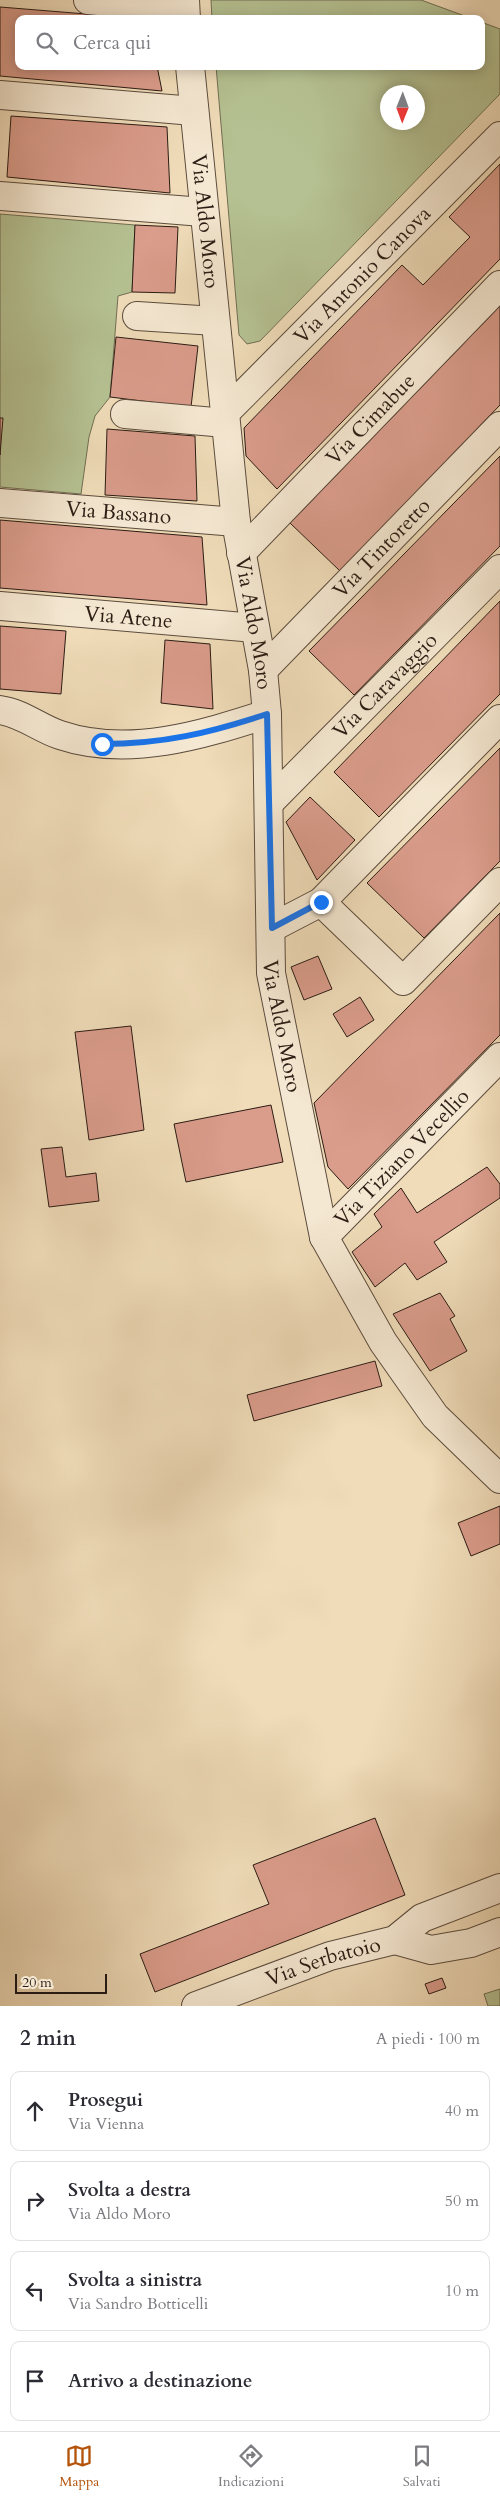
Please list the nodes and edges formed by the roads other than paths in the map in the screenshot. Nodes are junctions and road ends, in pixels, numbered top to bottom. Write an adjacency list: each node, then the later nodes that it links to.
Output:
1 (88, 0): 2 (street)
2 (185, 9)
3 (190, 70): 5 (street, Via Aldo Moro)
4 (0, 95): 5 (street)
5 (194, 111): 8 (street, Via Aldo Moro)
6 (500, 136): 13 (street, Via Antonio Canova)
7 (0, 196): 8 (street)
8 (203, 212): 11 (street, Via Aldo Moro)
9 (500, 285): 17 (street, Via Cimabue)
10 (137, 316): 11 (street)
11 (215, 321): 13 (street, Via Aldo Moro)
12 (125, 414): 13 (street)
13 (225, 419): 16 (street, Via Aldo Moro)
14 (500, 426): 21 (street, Via Tintoretto)
15 (0, 503): 16 (street, Via Bassano)
16 (236, 522): 17 (street, Via Aldo Moro)
17 (241, 553): 20 (street, Via Aldo Moro)
18 (500, 568): 25 (street, Via Caravaggio)
19 (0, 606): 20 (street, Via Atene)
20 (255, 628): 21 (street, Via Aldo Moro)
21 (263, 670): 23 (street, Via Aldo Moro)
22 (0, 710): 23 (street)
23 (267, 714): 25 (street, Via Aldo Moro)
24 (500, 719): 27 (street)
25 (269, 803): 28 (street, Via Aldo Moro)
26 (500, 882): 27 (street)
27 (321, 902): 28 (street)
28 (272, 928): 30 (street, Via Aldo Moro)
29 (500, 1057): 30 (street, Via Tiziano Vecellio)
30 (324, 1237): 31 (street, Via Aldo Moro)
31 (500, 1479)
32 (500, 1888): 34 (street, Via Serbatoio)
33 (500, 1932): 34 (street, Via Serbatoio)
34 (395, 1940): 35 (street, Via Serbatoio)
35 (196, 2006)

